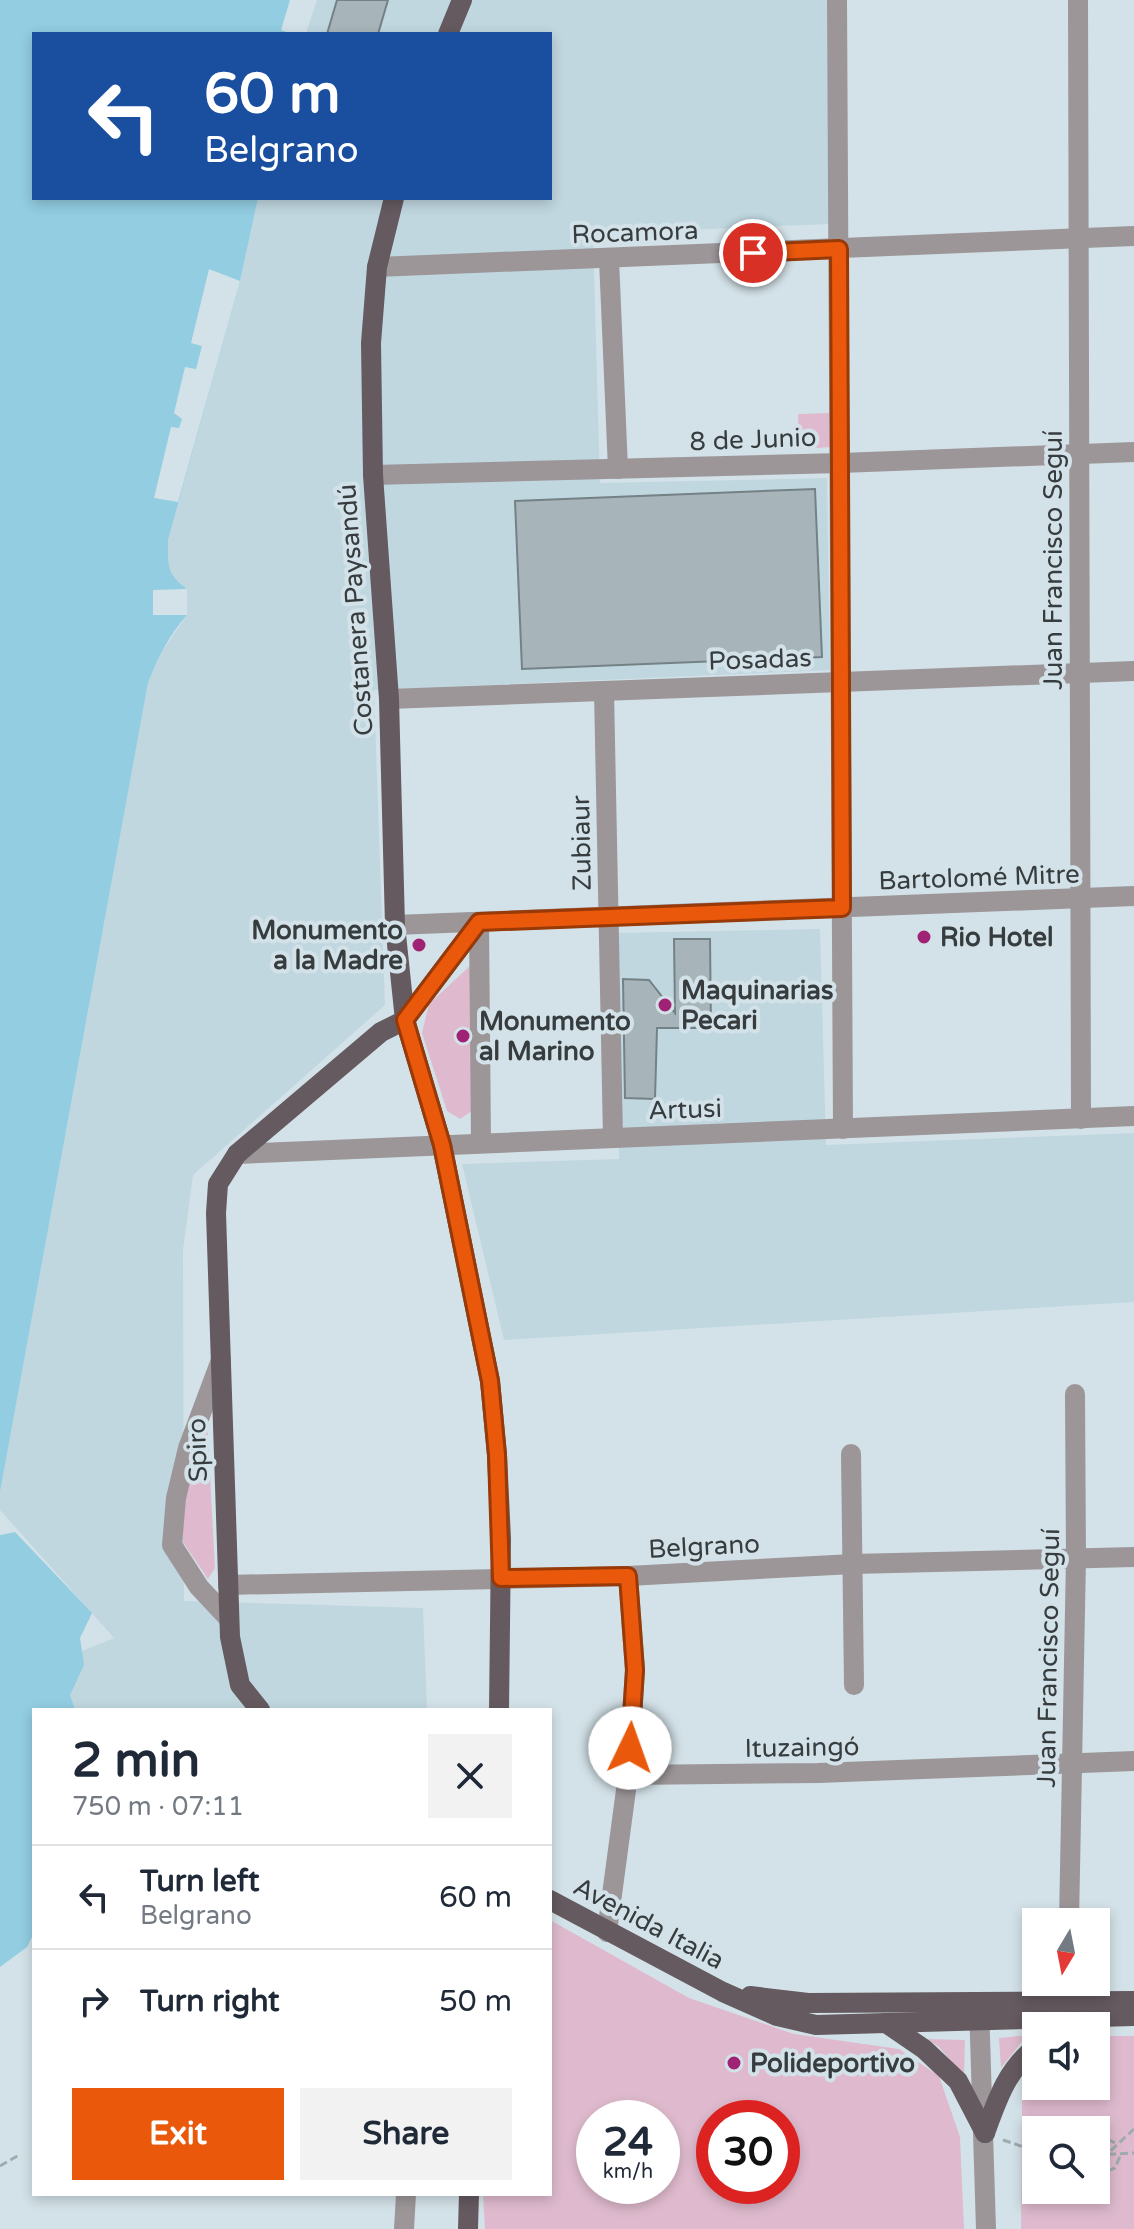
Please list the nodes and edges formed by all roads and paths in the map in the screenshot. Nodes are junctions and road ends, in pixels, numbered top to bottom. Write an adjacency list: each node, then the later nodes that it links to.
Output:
1 (462, 0): 4 (main road)
2 (837, 0): 8 (street)
3 (1078, 0): 7 (street, Juan Francisco Seguí)
4 (449, 32)
5 (394, 200): 10 (main road, Costanera Paysandú)
6 (1134, 236): 7 (street, Rocamora)
7 (1079, 239): 8 (street, Rocamora); 12 (street, Juan Francisco Seguí)
8 (839, 249): 9 (street, Rocamora); 13 (street)
9 (609, 259): 10 (street, Rocamora); 14 (street)
10 (377, 267): 15 (main road, Costanera Paysandú)
11 (1134, 452): 12 (street, 8 de Junio)
12 (1079, 454): 13 (street, 8 de Junio); 17 (street, Juan Francisco Seguí)
13 (841, 463): 14 (street, 8 de Junio); 18 (street)
14 (618, 469): 15 (street, 8 de Junio)
15 (373, 475): 20 (main road, Costanera Paysandú)
16 (1134, 671): 17 (street, Posadas)
17 (1079, 673): 18 (street, Posadas); 22 (street, Juan Francisco Seguí)
18 (840, 682): 19 (street, Posadas); 23 (street)
19 (604, 691): 20 (street, Posadas); 24 (street, Zubiaur)
20 (389, 699): 26 (main road, Costanera Paysandú)
21 (1134, 896): 22 (street, Bartolomé Mitre)
22 (1081, 899): 23 (street, Bartolomé Mitre); 29 (street, Juan Francisco Seguí)
23 (842, 908): 24 (street, Bartolomé Mitre); 30 (street)
24 (608, 917): 25 (street, Bartolomé Mitre); 31 (street, Zubiaur)
25 (479, 922): 26 (street, Bartolomé Mitre); 27 (main road); 32 (street)
26 (395, 925): 27 (main road, Costanera Paysandú)
27 (405, 1020): 33 (main road, Costanera Paysandú); 34 (main road)
28 (1134, 1116): 29 (street, Artusi)
29 (1081, 1119): 30 (street, Artusi)
30 (843, 1129): 31 (street, Artusi)
31 (613, 1138): 32 (street, Artusi)
32 (481, 1143): 33 (street, Artusi)
33 (442, 1145): 34 (street, Artusi); 42 (main road, Costanera Paysandú)
34 (237, 1154): 35 (main road, Spiro)
35 (221, 1360): 43 (main road, Spiro); 44 (street)
36 (1075, 1394): 39 (street, Juan Francisco Seguí)
37 (851, 1454): 40 (street)
38 (1134, 1557): 39 (street, Belgrano)
39 (1076, 1558): 40 (street, Belgrano); 49 (street, Juan Francisco Seguí)
40 (853, 1564): 41 (street, Belgrano); 45 (street)
41 (628, 1576): 42 (street, Belgrano); 50 (street)
42 (501, 1578): 43 (street, Belgrano); 47 (main road, Costanera Paysandú)
43 (228, 1585): 44 (main road, Spiro)
44 (229, 1619): 46 (main road, Spiro)
45 (854, 1685)
46 (258, 1708)
47 (499, 1708)
48 (1134, 1761): 49 (street, Ituzaingó)
49 (1073, 1764): 50 (street, Ituzaingó); 52 (street, Juan Francisco Seguí)
50 (628, 1775): 53 (street)
51 (552, 1901): 53 (main road, Avenida Italia)
52 (1069, 1908)
53 (607, 1932): 54 (main road, Avenida Italia)
54 (723, 1992): 58 (main road); 62 (main road, Avenida Italia)
55 (1047, 1996): 58 (main road)
56 (1097, 1996): 57 (main road)
57 (1134, 2001)
58 (979, 2010): 59 (main road); 62 (main road, Avenida Italia); 65 (street)
59 (1022, 2015)
60 (1134, 2016): 61 (main road)
61 (1110, 2019)
62 (886, 2023): 65 (main road)
63 (1022, 2059): 65 (main road)
64 (1134, 2129): 67 (path)
65 (985, 2133): 68 (path); 80 (street)
66 (1110, 2140): 67 (path)
67 (1117, 2144): 69 (path)
68 (1022, 2146)
69 (1110, 2151)
70 (1134, 2153): 71 (path)
71 (1121, 2154): 73 (path); 75 (path)
72 (19, 2155): 74 (path)
73 (1110, 2155)
74 (0, 2166)
75 (1110, 2169)
76 (406, 2196): 78 (street)
77 (469, 2196): 79 (main road)
78 (404, 2229)
79 (468, 2229)
80 (986, 2229)

